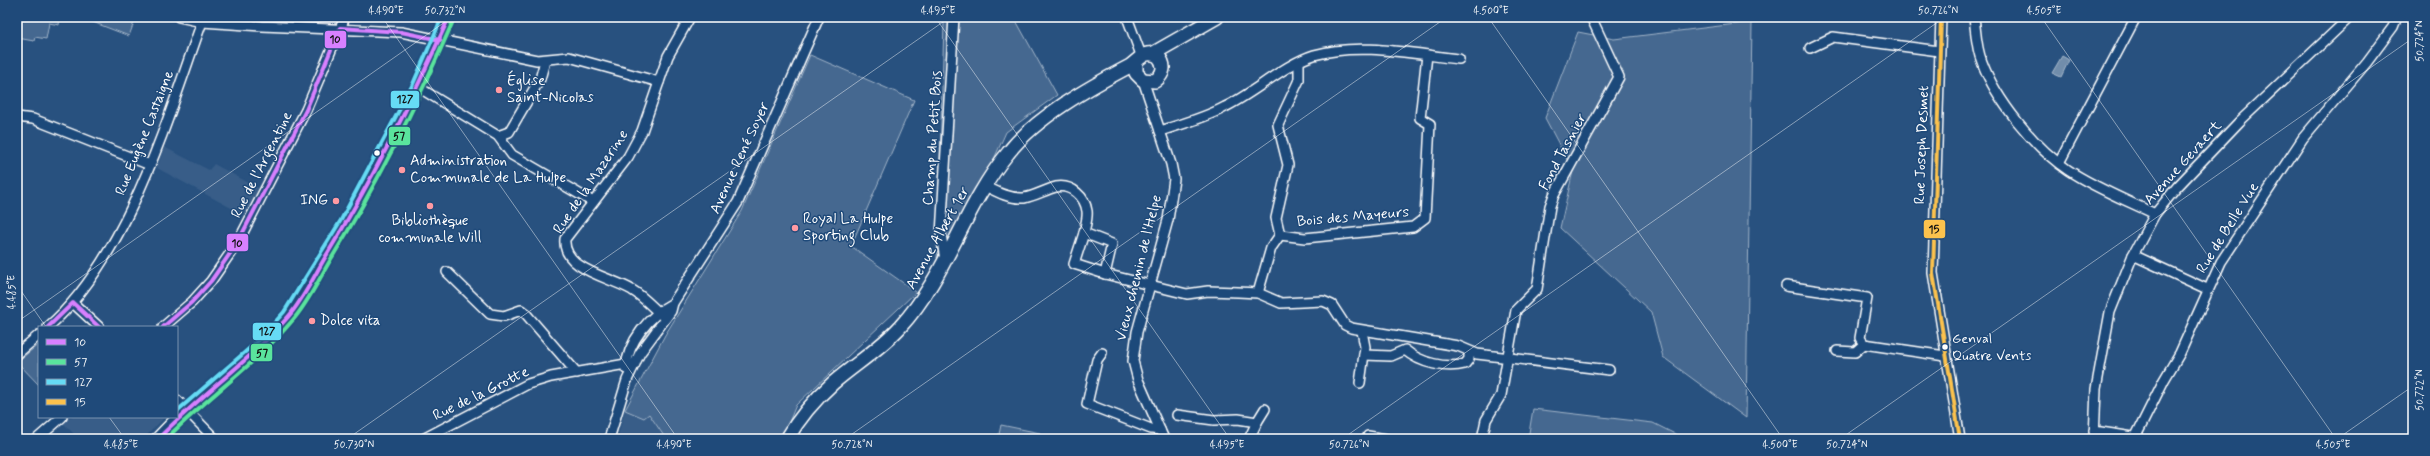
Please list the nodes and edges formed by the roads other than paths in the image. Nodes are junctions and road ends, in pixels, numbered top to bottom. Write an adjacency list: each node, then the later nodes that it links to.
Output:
1 (179, 17): 15 (street)
2 (345, 17): 17 (street, Rue de l'Argentine)
3 (449, 17): 19 (main road)
4 (690, 17): 28 (street, Rue de la Mazerine)
5 (819, 17): 49 (street, Avenue René Soyer)
6 (954, 17): 41 (street, Champ du Petit Bois)
7 (1127, 17): 27 (street, Vieux chemin de l'Helpe)
8 (1217, 17): 18 (main road, Avenue Albert 1er)
9 (1591, 17): 64 (street, Fond Tasnier)
10 (1941, 17): 21 (street, Rue Joseph Desmet)
11 (1974, 17): 33 (street)
12 (2136, 17): 33 (street)
13 (2350, 17): 37 (street, Avenue Gevaert)
14 (2397, 17): 46 (street, Rue de Belle Vue)
15 (201, 19): 16 (street); 34 (street, Rue Eugène Castaigne)
16 (263, 21): 17 (street)
17 (340, 28): 19 (street); 52 (street, Rue de l'Argentine)
18 (1181, 38): 26 (main road, Avenue Albert 1er); 27 (main road, Avenue Albert 1er)
19 (440, 40): 24 (street); 29 (main road)
20 (1810, 48): 21 (street)
21 (1939, 51): 63 (street, Rue Joseph Desmet)
22 (1427, 55): 23 (street); 25 (street); 39 (street, Bois des Mayeurs)
23 (1459, 59)
24 (545, 60): 28 (street); 32 (street)
25 (1299, 62): 31 (street); 39 (street)
26 (1164, 65): 27 (main road); 27 (main road, Avenue Albert 1er)
27 (1144, 67): 31 (street, Vieux chemin de l'Helpe); 35 (main road, Avenue Albert 1er)
28 (658, 82): 36 (street, Rue de la Mazerine)
29 (418, 87): 32 (street); 71 (main road)
30 (17, 117): 34 (street)
31 (1160, 131): 44 (street, Vieux chemin de l'Helpe)
32 (498, 136): 36 (street)
33 (2059, 163): 37 (street)
34 (150, 165): 48 (street, Rue Eugène Castaigne)
35 (985, 186): 38 (street); 41 (main road, Avenue Albert 1er)
36 (593, 202): 49 (street, Rue de la Mazerine)
37 (2155, 214): 40 (street, Avenue Gevaert)
38 (1084, 233): 43 (street); 43 (street)
39 (1280, 235): 47 (street)
40 (2133, 255): 46 (street); 76 (street, Avenue Gevaert)
41 (945, 260): 83 (main road, Avenue Albert 1er)
42 (447, 272): 67 (street)
43 (1105, 274): 44 (street)
44 (1149, 286): 47 (street); 75 (street, Vieux chemin de l'Helpe)
45 (1786, 286): 56 (street)
46 (2207, 289): 76 (street, Rue de Belle Vue)
47 (1258, 293): 53 (street)
48 (73, 303): 50 (street, Rue Eugène Castaigne); 51 (street)
49 (662, 316): 65 (street, Avenue René Soyer)
50 (49, 326)
51 (98, 326)
52 (164, 326)
53 (1362, 331): 55 (street); 62 (street)
54 (38, 336): 60 (street)
55 (1405, 339): 57 (street); 59 (street)
56 (1864, 344): 58 (street); 63 (street)
57 (1405, 350): 59 (street); 62 (street)
58 (1837, 351)
59 (1470, 352): 64 (street)
60 (17, 354)
61 (1102, 354): 75 (street)
62 (1364, 355): 68 (street)
63 (1945, 356): 88 (street, Rue Joseph Desmet)
64 (1508, 357): 66 (street); 87 (street, Fond Tasnier)
65 (631, 364): 67 (street, Rue de la Grotte); 82 (street, Avenue René Soyer)
66 (1609, 370)
67 (577, 373): 81 (street, Rue de la Grotte)
68 (1360, 383)
69 (178, 401): 71 (street)
70 (1265, 409): 74 (street)
71 (186, 410): 79 (main road); 80 (street)
72 (1177, 415): 74 (street)
73 (61, 418): 78 (street)
74 (1257, 422): 85 (street)
75 (1160, 430): 84 (street, Vieux chemin de l'Helpe)
76 (2094, 435)
77 (1368, 436): 86 (street)
78 (37, 439)
79 (158, 439)
80 (215, 439)
81 (423, 439)
82 (609, 439)
83 (787, 439)
84 (1164, 439)
85 (1249, 439)
86 (1386, 439)
87 (1482, 439)
88 (1960, 439)

